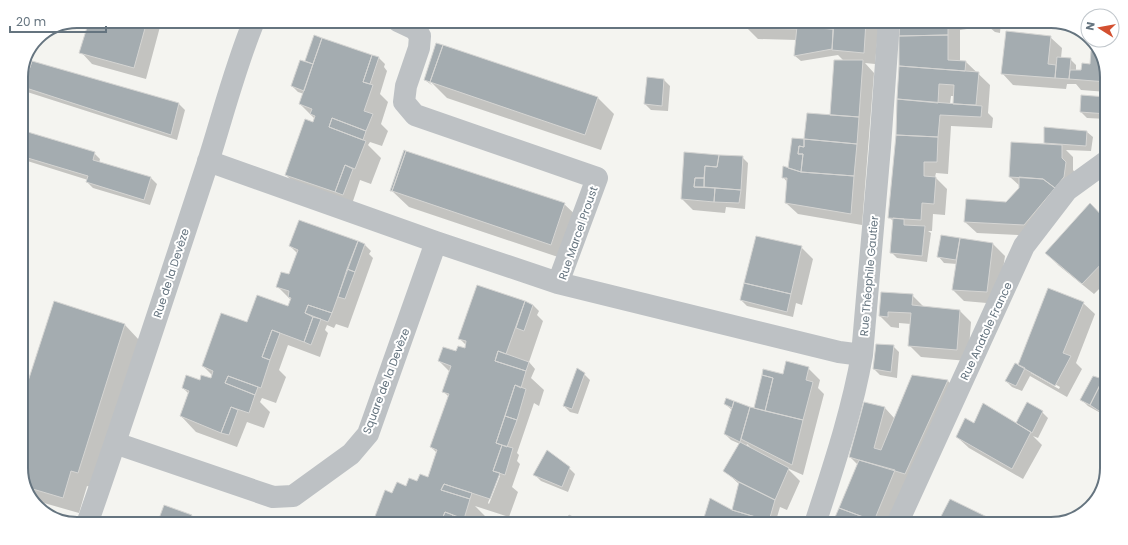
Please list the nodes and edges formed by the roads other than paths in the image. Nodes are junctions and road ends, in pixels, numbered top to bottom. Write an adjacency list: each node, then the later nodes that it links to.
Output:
1 (251, 28): 4 (street, Rue de la Devèze)
2 (413, 28): 7 (street, Rue Marcel Proust)
3 (888, 28): 8 (street, Rue Théophile Gautier)
4 (208, 161): 6 (street); 9 (street, Rue de la Devèze)
5 (1100, 166): 12 (street, Rue Anatole France)
6 (436, 242): 7 (street); 9 (street, Square de la Devèze)
7 (558, 283): 8 (street, Rue Marcel Proust)
8 (862, 354): 11 (street, Rue Théophile Gautier)
9 (115, 443): 10 (street, Rue de la Devèze)
10 (89, 517)
11 (817, 517)
12 (900, 517)

